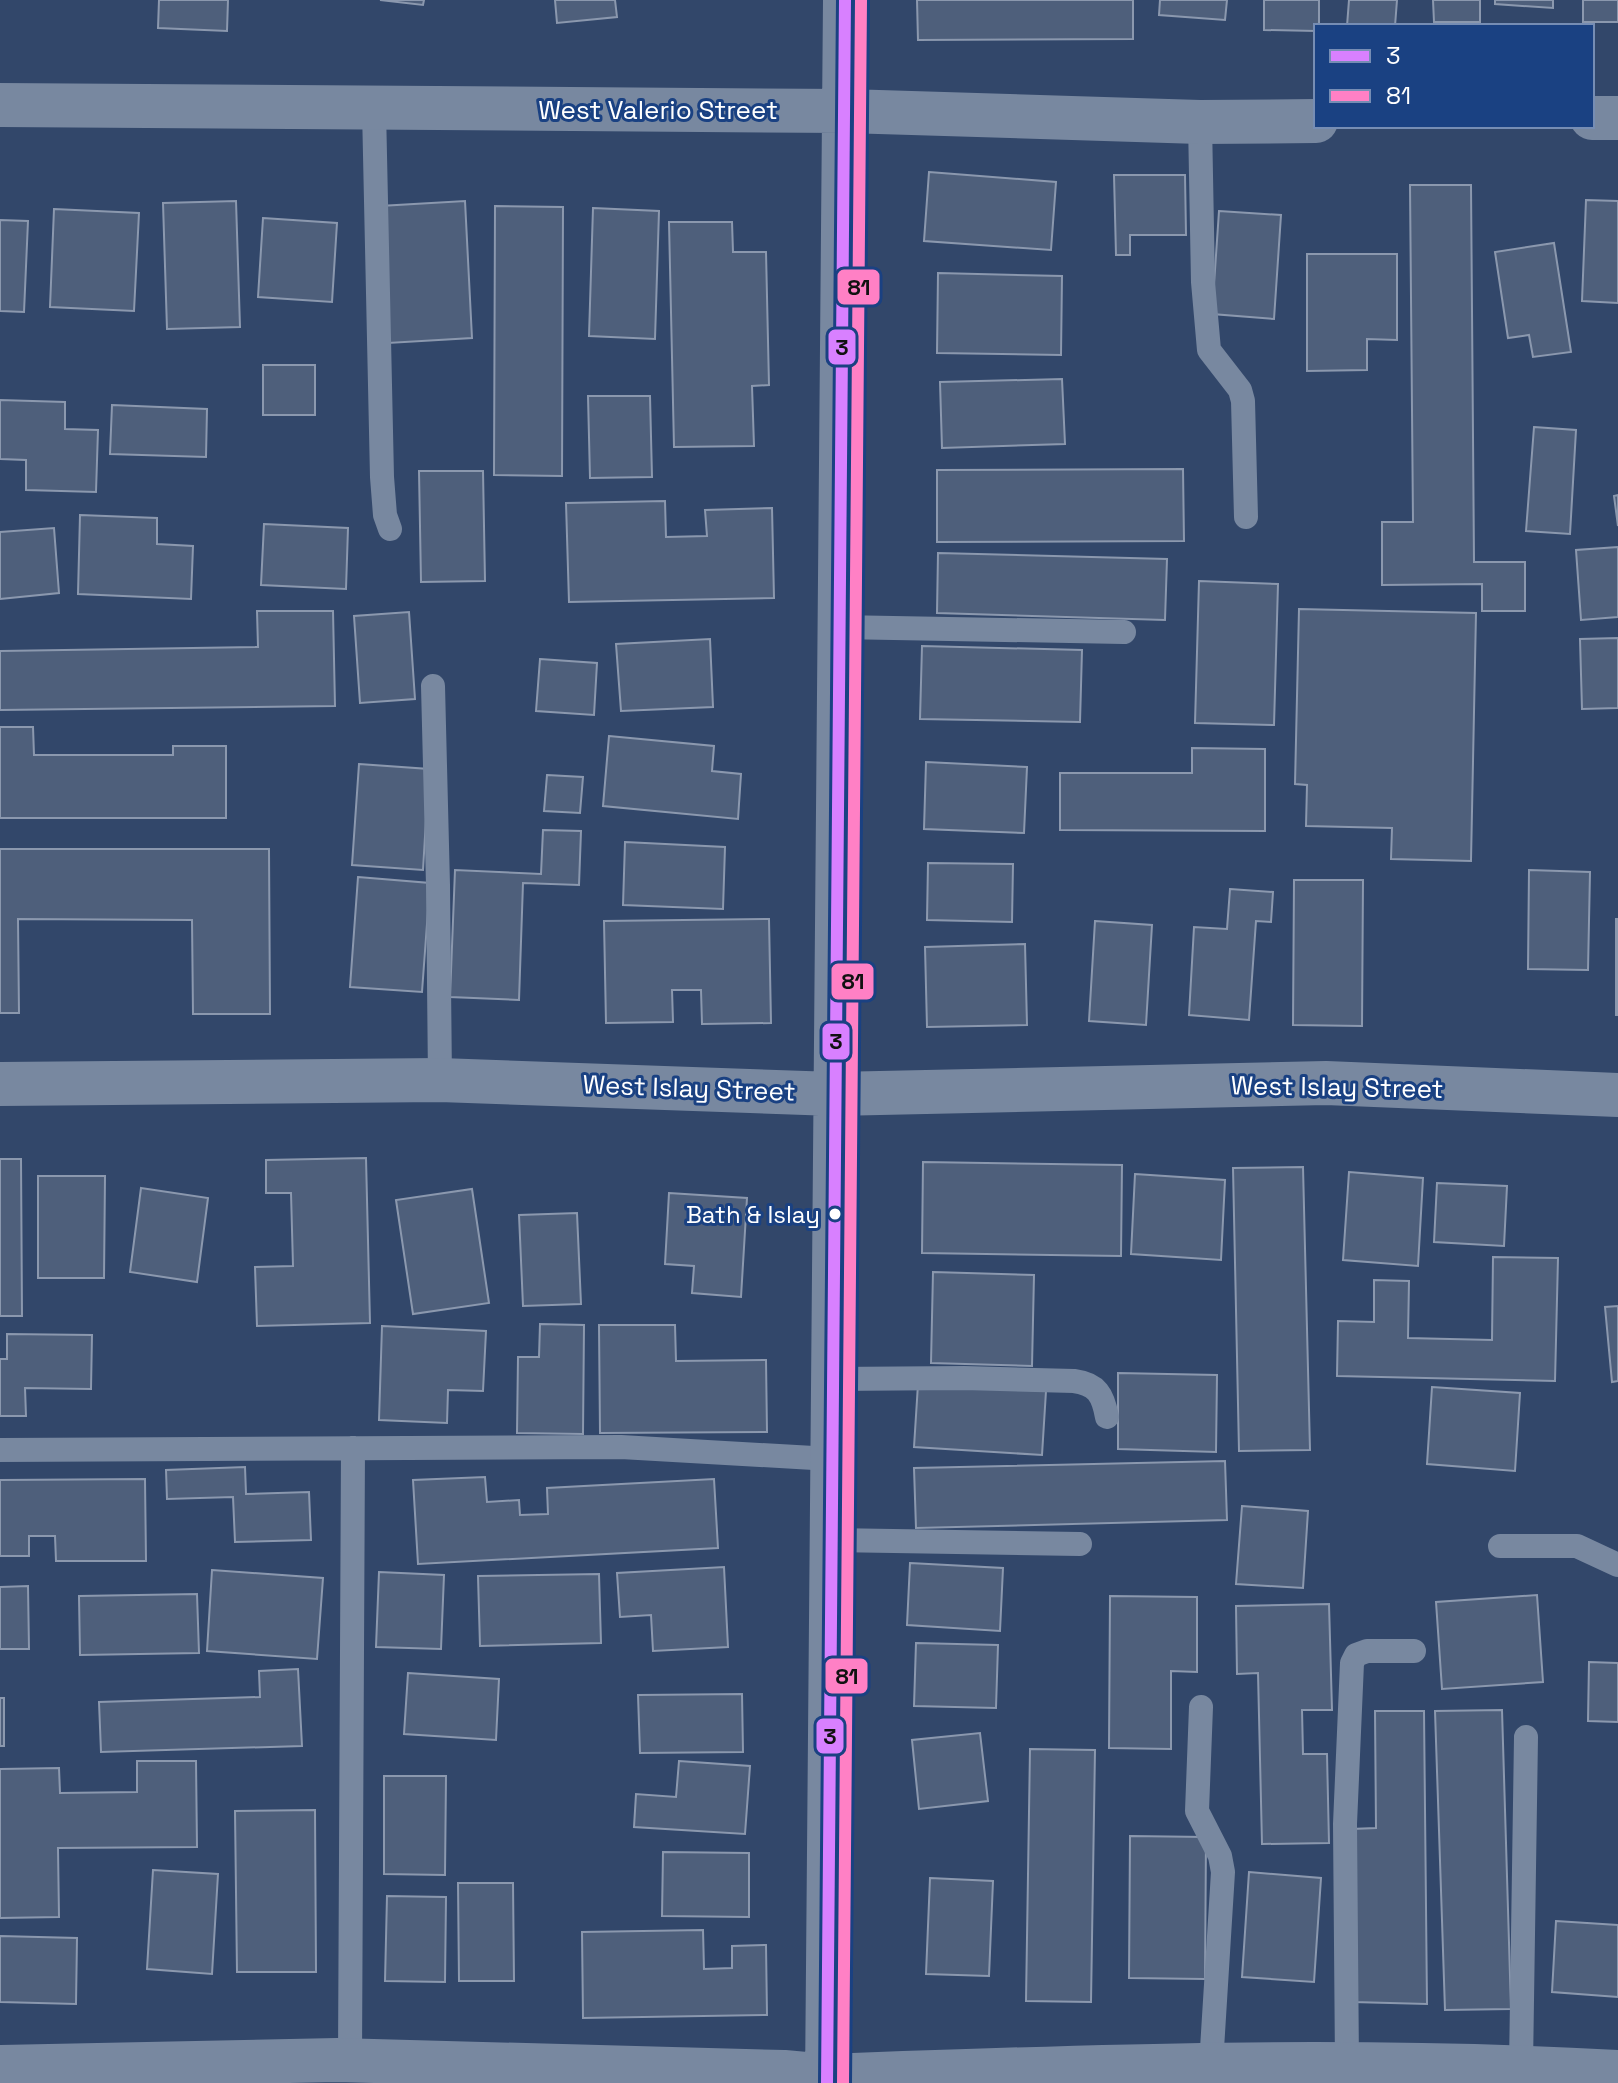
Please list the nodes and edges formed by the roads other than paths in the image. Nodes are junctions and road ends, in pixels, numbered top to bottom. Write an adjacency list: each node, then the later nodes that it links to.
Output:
1 (845, 0): 4 (street)
2 (0, 105): 3 (street, West Valerio Street)
3 (374, 109): 4 (street, West Valerio Street); 10 (lane)
4 (846, 111): 8 (street, West Valerio Street); 11 (street)
5 (1594, 118): 6 (street)
6 (1618, 118)
7 (1314, 121): 8 (street, West Valerio Street)
8 (1200, 122): 9 (lane)
9 (1246, 517)
10 (390, 529)
11 (838, 627): 12 (lane); 16 (street)
12 (1124, 632)
13 (433, 686): 14 (lane)
14 (440, 1080): 15 (street, West Islay Street); 16 (street, West Islay Street)
15 (0, 1084)
16 (834, 1094): 17 (street, West Islay Street); 18 (street)
17 (1618, 1095)
18 (832, 1379): 19 (lane); 22 (street)
19 (1107, 1417)
20 (353, 1448): 21 (lane); 22 (lane); 34 (lane)
21 (0, 1450)
22 (831, 1459): 23 (street)
23 (831, 1540): 24 (lane); 38 (street)
24 (1080, 1544)
25 (1500, 1546): 26 (lane)
26 (1618, 1565)
27 (1414, 1651): 31 (lane)
28 (1201, 1707): 30 (lane)
29 (1526, 1737): 32 (lane)
30 (1211, 2065): 31 (street); 36 (street)
31 (1347, 2066): 37 (street)
32 (1521, 2066): 35 (street); 37 (street)
33 (0, 2067): 34 (street)
34 (341, 2068): 38 (street)
35 (1618, 2072)
36 (1169, 2074): 38 (street)
37 (1472, 2075)
38 (827, 2080)

